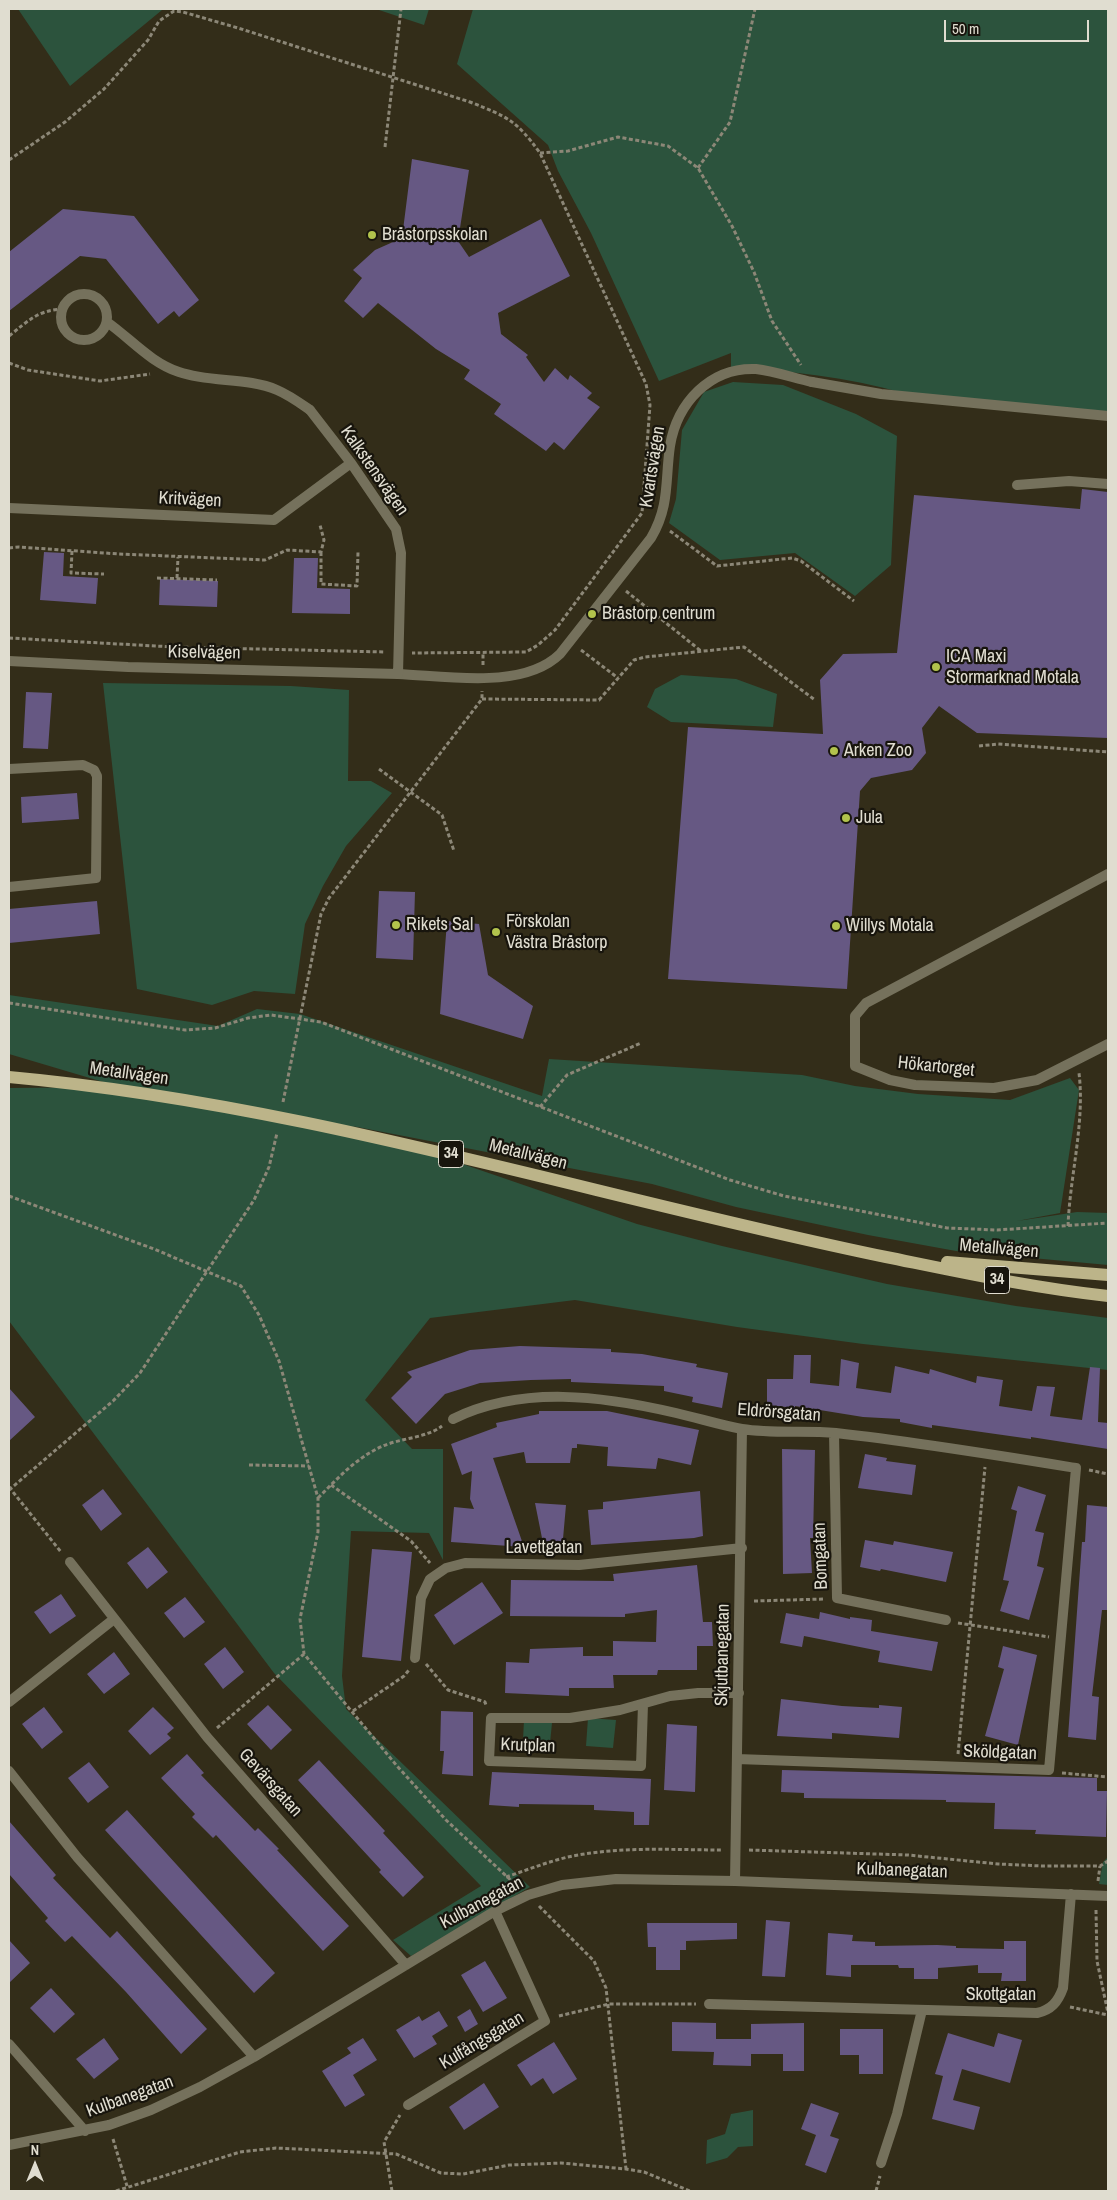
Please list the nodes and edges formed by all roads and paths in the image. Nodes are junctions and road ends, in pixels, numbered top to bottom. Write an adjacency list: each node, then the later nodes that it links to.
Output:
1 (402, 9): 3 (path)
2 (755, 9): 7 (path)
3 (395, 79): 4 (path); 5 (path); 6 (path)
4 (385, 147)
5 (540, 153): 7 (path); 19 (path)
6 (9, 160)
7 (698, 168): 13 (path)
8 (63, 309): 9 (street); 9 (street); 10 (path)
9 (107, 322): 15 (street, Kalkstensvägen)
10 (9, 336)
11 (9, 363): 12 (path)
12 (154, 374)
13 (812, 382): 14 (street, Kvartsvägen); 20 (street, Kvartsvägen)
14 (1108, 416)
15 (351, 463): 18 (street, Kritvägen); 38 (street, Kalkstensvägen)
16 (1108, 484): 17 (street)
17 (1018, 485)
18 (9, 508)
19 (642, 513): 20 (path); 27 (path)
20 (659, 524): 32 (street, Kvartsvägen); 33 (path)
21 (320, 525): 24 (path)
22 (9, 548): 23 (path)
23 (72, 551): 26 (path); 28 (path)
24 (321, 552): 25 (path); 26 (path)
25 (358, 552)
26 (178, 557): 30 (path)
27 (599, 571): 32 (path); 34 (path)
28 (104, 574)
29 (157, 578): 30 (path)
30 (177, 578): 31 (path)
31 (217, 580)
32 (616, 584): 36 (street, Kvartsvägen); 37 (path)
33 (854, 601)
34 (554, 630): 36 (path); 38 (path)
35 (9, 638): 38 (path)
36 (570, 641): 40 (street, Kvartsvägen); 41 (path)
37 (702, 651): 41 (path); 42 (path)
38 (399, 653): 40 (street, Kalkstensvägen)
39 (9, 661): 40 (street, Kiselvägen)
40 (398, 674)
41 (618, 678): 47 (path)
42 (815, 700)
43 (979, 746): 44 (path)
44 (1108, 752)
45 (9, 769): 50 (street)
46 (379, 769): 47 (path)
47 (411, 790): 48 (path); 52 (path)
48 (454, 851)
49 (1108, 874): 55 (street, Hökartorget)
50 (9, 887)
51 (9, 1002): 52 (path)
52 (300, 1018): 57 (path); 58 (path)
53 (641, 1043): 58 (path)
54 (1108, 1044): 55 (street, Hökartorget)
55 (1076, 1062): 62 (path)
56 (9, 1077): 63 (main road, Metallvägen / 34)
57 (283, 1102)
58 (540, 1107): 62 (path)
59 (278, 1130): 64 (path)
60 (9, 1196): 64 (path)
61 (1108, 1223): 62 (path)
62 (1068, 1226)
63 (887, 1257): 65 (main road, Metallvägen / 34); 66 (main road, Metallvägen / 34)
64 (208, 1270): 72 (path); 75 (path)
65 (1108, 1274)
66 (1108, 1296)
67 (453, 1419): 68 (street, Eldrörsgatan); 74 (path)
68 (742, 1429): 69 (street, Eldrörsgatan); 77 (street, Skjutbanegatan)
69 (834, 1433): 70 (street, Eldrörsgatan); 80 (street, Bomgatan)
70 (987, 1454): 73 (street, Eldrörsgatan); 84 (path)
71 (249, 1465): 72 (path)
72 (309, 1466): 76 (path)
73 (1076, 1468): 85 (street, Sköldgatan)
74 (331, 1485): 76 (path); 79 (path)
75 (9, 1489): 78 (path)
76 (318, 1498): 86 (path)
77 (742, 1548): 79 (street, Lavettgatan); 81 (street, Skjutbanegatan)
78 (70, 1562): 82 (street, Gevärsgatan)
79 (438, 1573): 87 (street)
80 (837, 1598): 81 (path); 83 (street, Bomgatan)
81 (741, 1602): 88 (street, Skjutbanegatan)
82 (114, 1620): 89 (street); 93 (street, Gevärsgatan)
83 (946, 1620): 84 (path)
84 (970, 1625): 85 (path); 95 (path)
85 (1060, 1639): 96 (street, Sköldgatan)
86 (304, 1654): 91 (path); 93 (path)
87 (415, 1658): 91 (path); 92 (path)
88 (739, 1693): 90 (street, Krutplan); 94 (street, Skjutbanegatan)
89 (9, 1702)
90 (643, 1704): 92 (street, Krutplan); 92 (street, Krutplan)
91 (353, 1711): 102 (path)
92 (490, 1718)
93 (207, 1737): 109 (street, Gevärsgatan)
94 (737, 1759): 95 (street, Sköldgatan); 99 (street, Skjutbanegatan)
95 (957, 1768): 96 (street, Sköldgatan)
96 (1049, 1770): 98 (path)
97 (9, 1771): 117 (street)
98 (1108, 1777)
99 (735, 1850): 101 (path); 102 (path); 103 (street, Skjutbanegatan)
100 (1108, 1861): 101 (path)
101 (1100, 1866): 106 (path)
102 (506, 1877): 105 (path)
103 (735, 1881): 104 (street, Kulbanegatan); 105 (street, Kulbanegatan)
104 (1071, 1894): 106 (street, Kulbanegatan); 112 (street, Skottgatan)
105 (528, 1895): 108 (street, Kulbanegatan); 110 (path)
106 (1096, 1895): 107 (street, Kulbanegatan); 114 (path)
107 (1108, 1896)
108 (495, 1910): 109 (street, Kulbanegatan); 115 (street, Kulfångsgatan)
109 (406, 1965): 117 (street, Kulbanegatan)
110 (609, 2004): 111 (path); 115 (path); 124 (path)
111 (709, 2004): 113 (street, Skottgatan)
112 (1054, 2004): 113 (street, Skottgatan); 114 (path)
113 (922, 2010): 123 (street)
114 (1108, 2014)
115 (545, 2021): 118 (street, Kulfångsgatan)
116 (9, 2044): 120 (street)
117 (254, 2057): 119 (street, Kulbanegatan)
118 (408, 2105): 122 (path)
119 (109, 2125): 120 (street, Kulbanegatan); 125 (path)
120 (85, 2131): 121 (street, Kulbanegatan)
121 (9, 2146)
122 (385, 2154): 124 (path); 125 (path); 127 (path)
123 (880, 2163)
124 (626, 2169): 128 (path)
125 (127, 2186): 126 (path)
126 (116, 2191)
127 (392, 2191)
128 (690, 2191)

